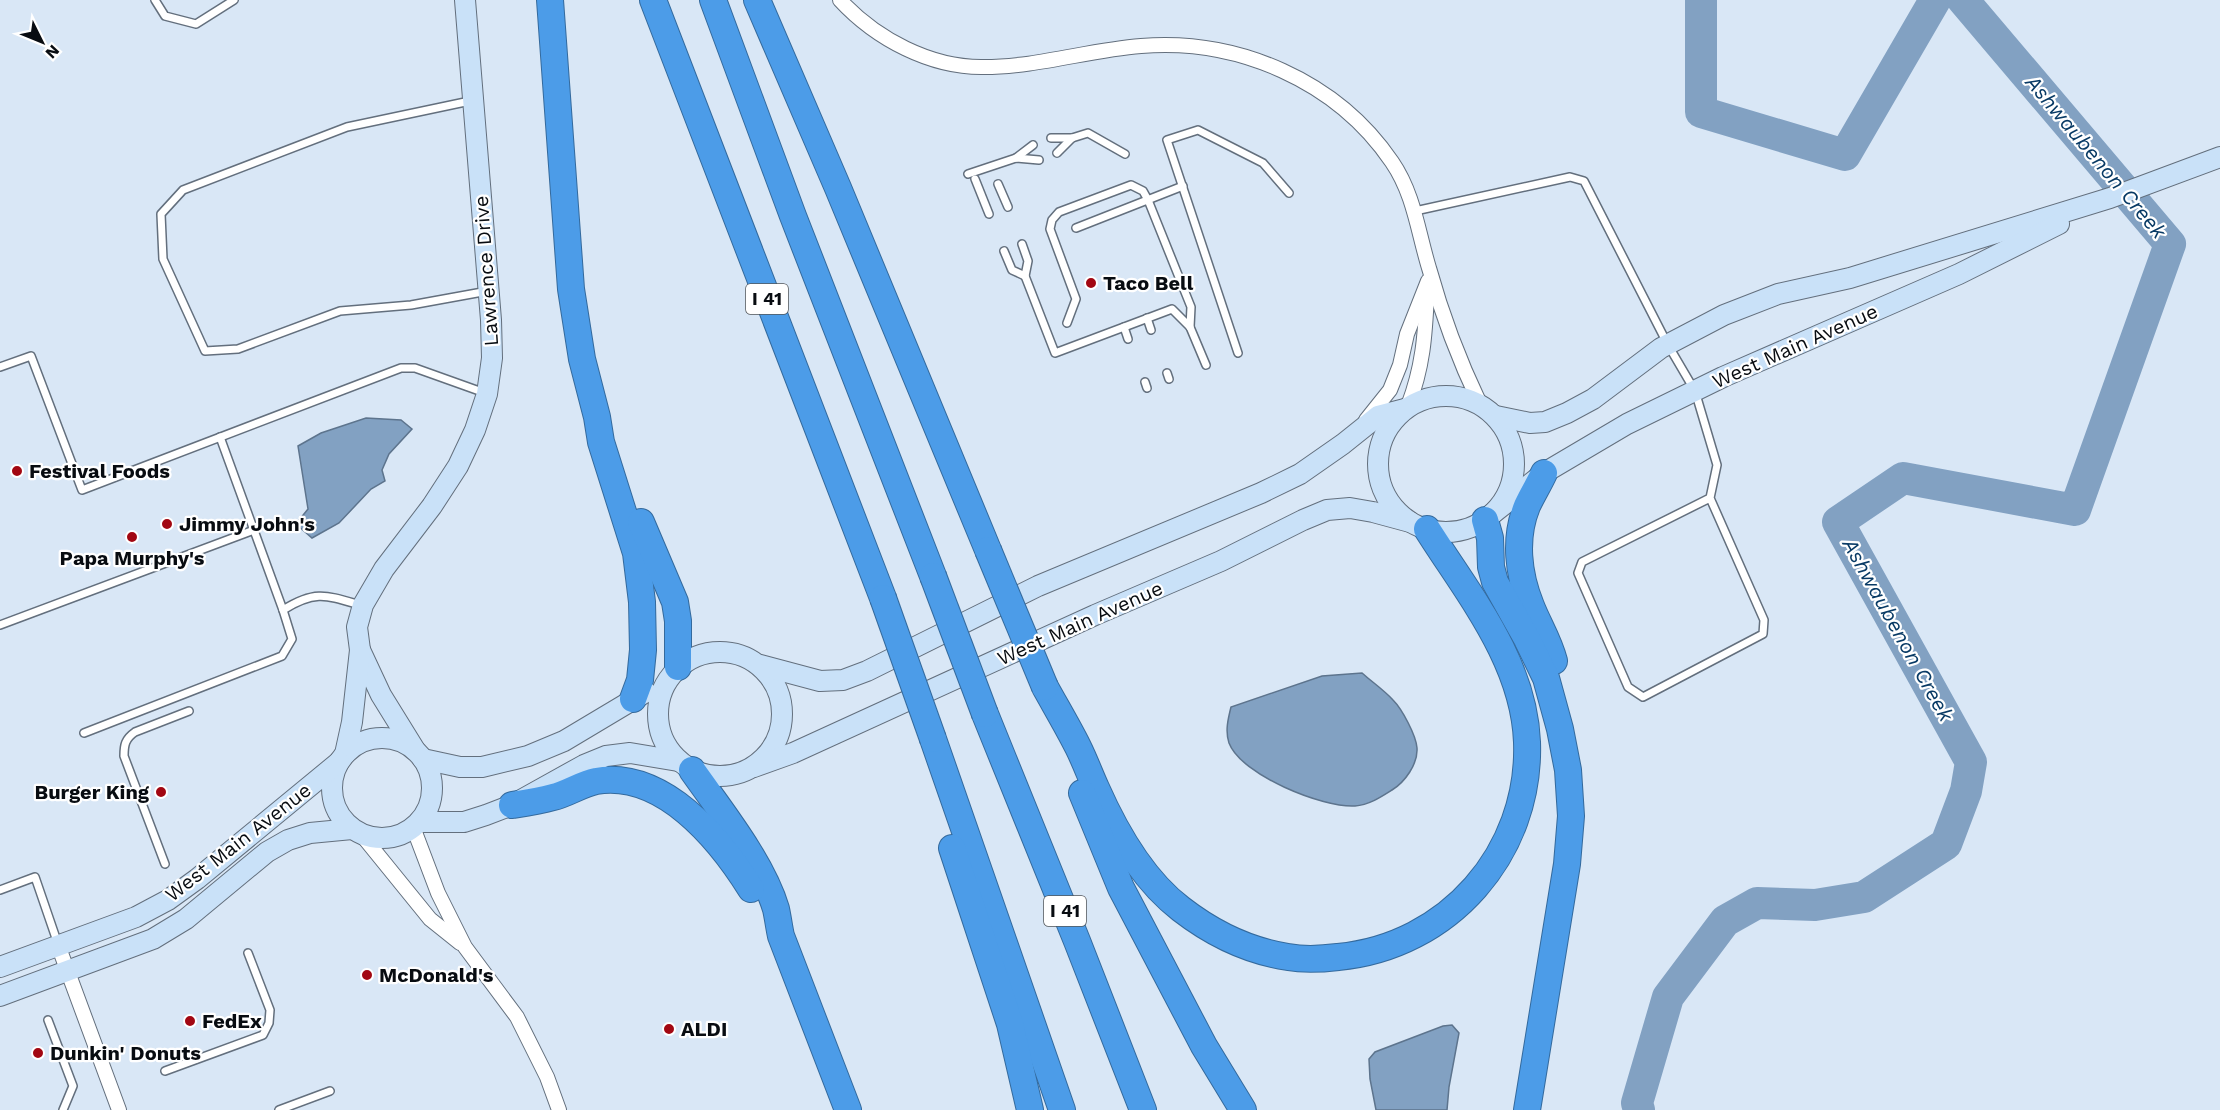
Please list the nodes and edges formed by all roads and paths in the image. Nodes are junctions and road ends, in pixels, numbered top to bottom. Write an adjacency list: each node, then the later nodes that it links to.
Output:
1 (155, 0): 2 (lane)
2 (234, 0)
3 (465, 0): 9 (main road, Lawrence Drive)
4 (550, 0): 49 (highway)
5 (653, 0): 68 (highway, I 41, bridge)
6 (713, 0): 95 (highway, I 41, bridge)
7 (757, 0): 63 (highway, bridge)
8 (840, 0): 26 (street)
9 (473, 101): 33 (main road, Lawrence Drive); 33 (lane)
10 (1051, 138): 11 (lane)
11 (1072, 138): 13 (lane); 14 (lane)
12 (1033, 145): 16 (lane)
13 (1057, 153)
14 (1125, 154)
15 (2220, 157): 23 (main road, West Main Avenue)
16 (1016, 158): 17 (lane); 18 (lane)
17 (1039, 160)
18 (968, 174)
19 (975, 179): 27 (lane)
20 (998, 184): 25 (lane)
21 (1183, 186): 22 (lane); 24 (lane); 41 (lane)
22 (1289, 193)
23 (2110, 198): 40 (main road, West Main Avenue); 44 (main road, West Main Avenue)
24 (1148, 200): 28 (lane); 35 (lane); 37 (lane)
25 (1008, 207)
26 (1415, 211): 31 (street); 40 (lane)
27 (989, 214)
28 (1076, 228)
29 (1022, 244): 32 (lane)
30 (1004, 251): 32 (lane)
31 (1428, 275): 46 (street); 47 (street); 50 (street)
32 (1025, 276): 36 (lane)
33 (489, 291): 45 (main road, Lawrence Drive)
34 (1147, 318): 36 (lane); 37 (lane); 38 (lane)
35 (1067, 323)
36 (1124, 327): 39 (lane)
37 (1190, 327): 42 (lane)
38 (1151, 330)
39 (1128, 339)
40 (1668, 345): 44 (lane); 48 (main road, West Main Avenue)
41 (1238, 353)
42 (1206, 365)
43 (0, 367): 51 (lane)
44 (1695, 391): 52 (main road, West Main Avenue); 53 (lane)
45 (487, 394): 51 (lane); 57 (main road, Lawrence Drive)
46 (1480, 404): 47 (main road); 48 (main road)
47 (1406, 408): 50 (main road); 55 (main road)
48 (1496, 416): 54 (main road)
49 (597, 417): 62 (highway); 64 (highway)
50 (1359, 431): 61 (main road)
51 (220, 437): 56 (lane)
52 (1544, 473): 54 (main road, West Main Avenue); 66 (highway)
53 (1710, 498): 53 (lane)
54 (1489, 517): 55 (main road); 66 (highway)
55 (1419, 526): 63 (highway); 72 (main road, West Main Avenue)
56 (254, 530): 58 (lane); 59 (lane)
57 (363, 605): 58 (lane); 60 (main road, Lawrence Drive)
58 (283, 610): 67 (lane)
59 (0, 625)
60 (360, 650): 69 (main road, Lawrence Drive); 70 (main road, Lawrence Drive)
61 (760, 665): 62 (main road); 72 (main road)
62 (673, 673): 64 (main road); 71 (main road)
63 (1045, 687): 96 (highway)
64 (633, 699): 69 (main road)
65 (189, 711): 76 (lane)
66 (1560, 729): 97 (highway)
67 (84, 733)
68 (933, 739): 93 (highway); 94 (highway, I 41)
69 (419, 755): 70 (main road); 74 (main road)
70 (342, 758): 75 (main road); 79 (main road, West Main Avenue)
71 (685, 765): 72 (main road); 73 (main road); 78 (highway)
72 (754, 767)
73 (512, 805): 74 (main road); 78 (highway)
74 (416, 824): 75 (main road); 80 (street)
75 (357, 831): 80 (street); 83 (main road, West Main Avenue)
76 (165, 864)
77 (0, 890): 79 (lane)
78 (781, 936): 92 (highway)
79 (58, 945): 82 (main road, West Main Avenue); 83 (street)
80 (465, 947): 91 (street)
81 (248, 953): 86 (lane)
82 (0, 968)
83 (68, 972): 84 (main road, West Main Avenue); 89 (street)
84 (0, 996)
85 (48, 1020): 88 (lane)
86 (165, 1071)
87 (330, 1091): 90 (lane)
88 (63, 1110)
89 (119, 1110)
90 (279, 1110)
91 (559, 1110)
92 (848, 1110)
93 (1030, 1110)
94 (1062, 1110)
95 (1143, 1110)
96 (1243, 1110)
97 (1527, 1110)

